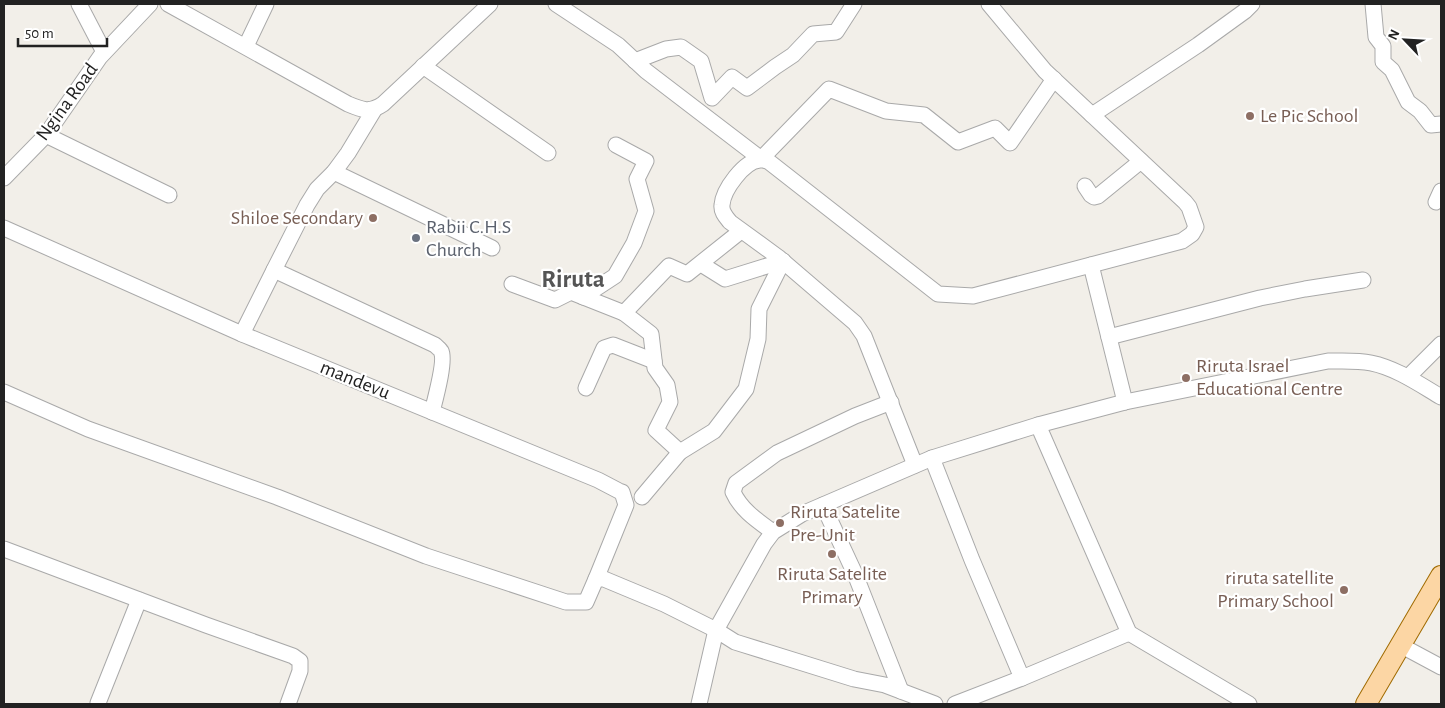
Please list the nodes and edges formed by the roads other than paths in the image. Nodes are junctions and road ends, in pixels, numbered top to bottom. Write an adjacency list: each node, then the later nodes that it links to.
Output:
1 (79, 4): 12 (street)
2 (150, 4): 12 (street, Ngina Road)
3 (168, 4): 11 (street)
4 (266, 4): 11 (street)
5 (490, 4): 14 (street)
6 (556, 4): 13 (street)
7 (854, 4): 13 (street)
8 (989, 4): 15 (street)
9 (1252, 4): 17 (street)
10 (1373, 4): 18 (street)
11 (246, 46): 16 (street)
12 (104, 52): 19 (street, Ngina Road)
13 (635, 61): 22 (street)
14 (423, 66): 16 (street); 21 (street)
15 (1054, 79): 17 (street); 22 (street)
16 (374, 110): 24 (street)
17 (1092, 115): 23 (street)
18 (1441, 124)
19 (46, 135): 25 (street, Ngina Road); 27 (street)
20 (616, 145): 37 (street)
21 (548, 153)
22 (761, 159): 29 (street); 33 (street)
23 (1141, 162): 26 (street); 33 (street)
24 (334, 172): 30 (street); 34 (street)
25 (4, 178)
26 (1085, 186)
27 (169, 195)
28 (4, 228): 39 (street, mandevu)
29 (742, 231): 31 (street); 32 (street)
30 (492, 248)
31 (783, 261): 32 (street); 47 (street); 51 (street)
32 (700, 264): 38 (street)
33 (1091, 265): 40 (street)
34 (274, 270): 39 (street); 49 (street)
35 (1363, 280): 40 (street)
36 (512, 284): 37 (street)
37 (583, 297): 38 (street)
38 (624, 313): 42 (street)
39 (242, 334): 49 (street, mandevu)
40 (1109, 336): 48 (street)
41 (1441, 344): 43 (street)
42 (654, 361): 44 (street); 51 (street)
43 (1408, 377): 46 (street); 48 (street)
44 (586, 388)
45 (4, 392): 59 (street)
46 (1441, 397)
47 (891, 402): 53 (street); 56 (street)
48 (1125, 402): 50 (street)
49 (432, 412): 59 (street, mandevu)
50 (1038, 425): 52 (street); 62 (street)
51 (680, 452): 54 (street)
52 (932, 458): 53 (street); 65 (street)
53 (915, 465): 55 (street)
54 (642, 497)
55 (822, 505): 56 (street); 66 (street)
56 (773, 532): 61 (street)
57 (4, 549): 60 (street)
58 (1441, 576): 63 (main road)
59 (596, 580): 61 (street)
60 (139, 600): 67 (street); 68 (street)
61 (716, 630): 66 (street); 69 (street)
62 (1129, 633): 65 (street); 72 (street)
63 (1400, 645): 64 (street); 73 (main road)
64 (1441, 666)
65 (1022, 678): 71 (street)
66 (901, 691): 70 (street)
67 (98, 703)
68 (288, 704)
69 (699, 704)
70 (935, 704)
71 (955, 704)
72 (1249, 704)
73 (1366, 704)

